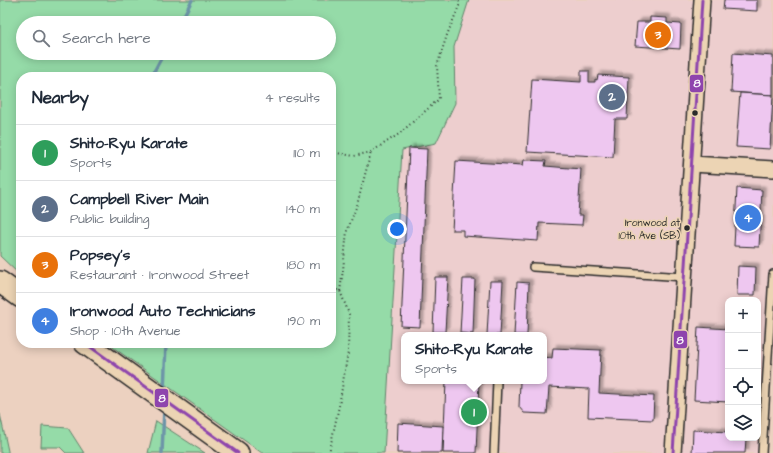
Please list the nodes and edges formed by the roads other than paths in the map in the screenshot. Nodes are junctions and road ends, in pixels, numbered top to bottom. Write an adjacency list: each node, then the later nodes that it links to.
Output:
1 (702, 0): 2 (street)
2 (692, 164): 3 (street); 6 (street)
3 (773, 169)
4 (533, 267): 6 (lane)
5 (773, 274): 14 (lane)
6 (684, 277): 13 (street)
7 (0, 282): 8 (main road)
8 (16, 293)
9 (92, 348): 11 (main road)
10 (497, 384): 12 (lane)
11 (238, 453)
12 (494, 453)
13 (673, 453)
14 (762, 453)

